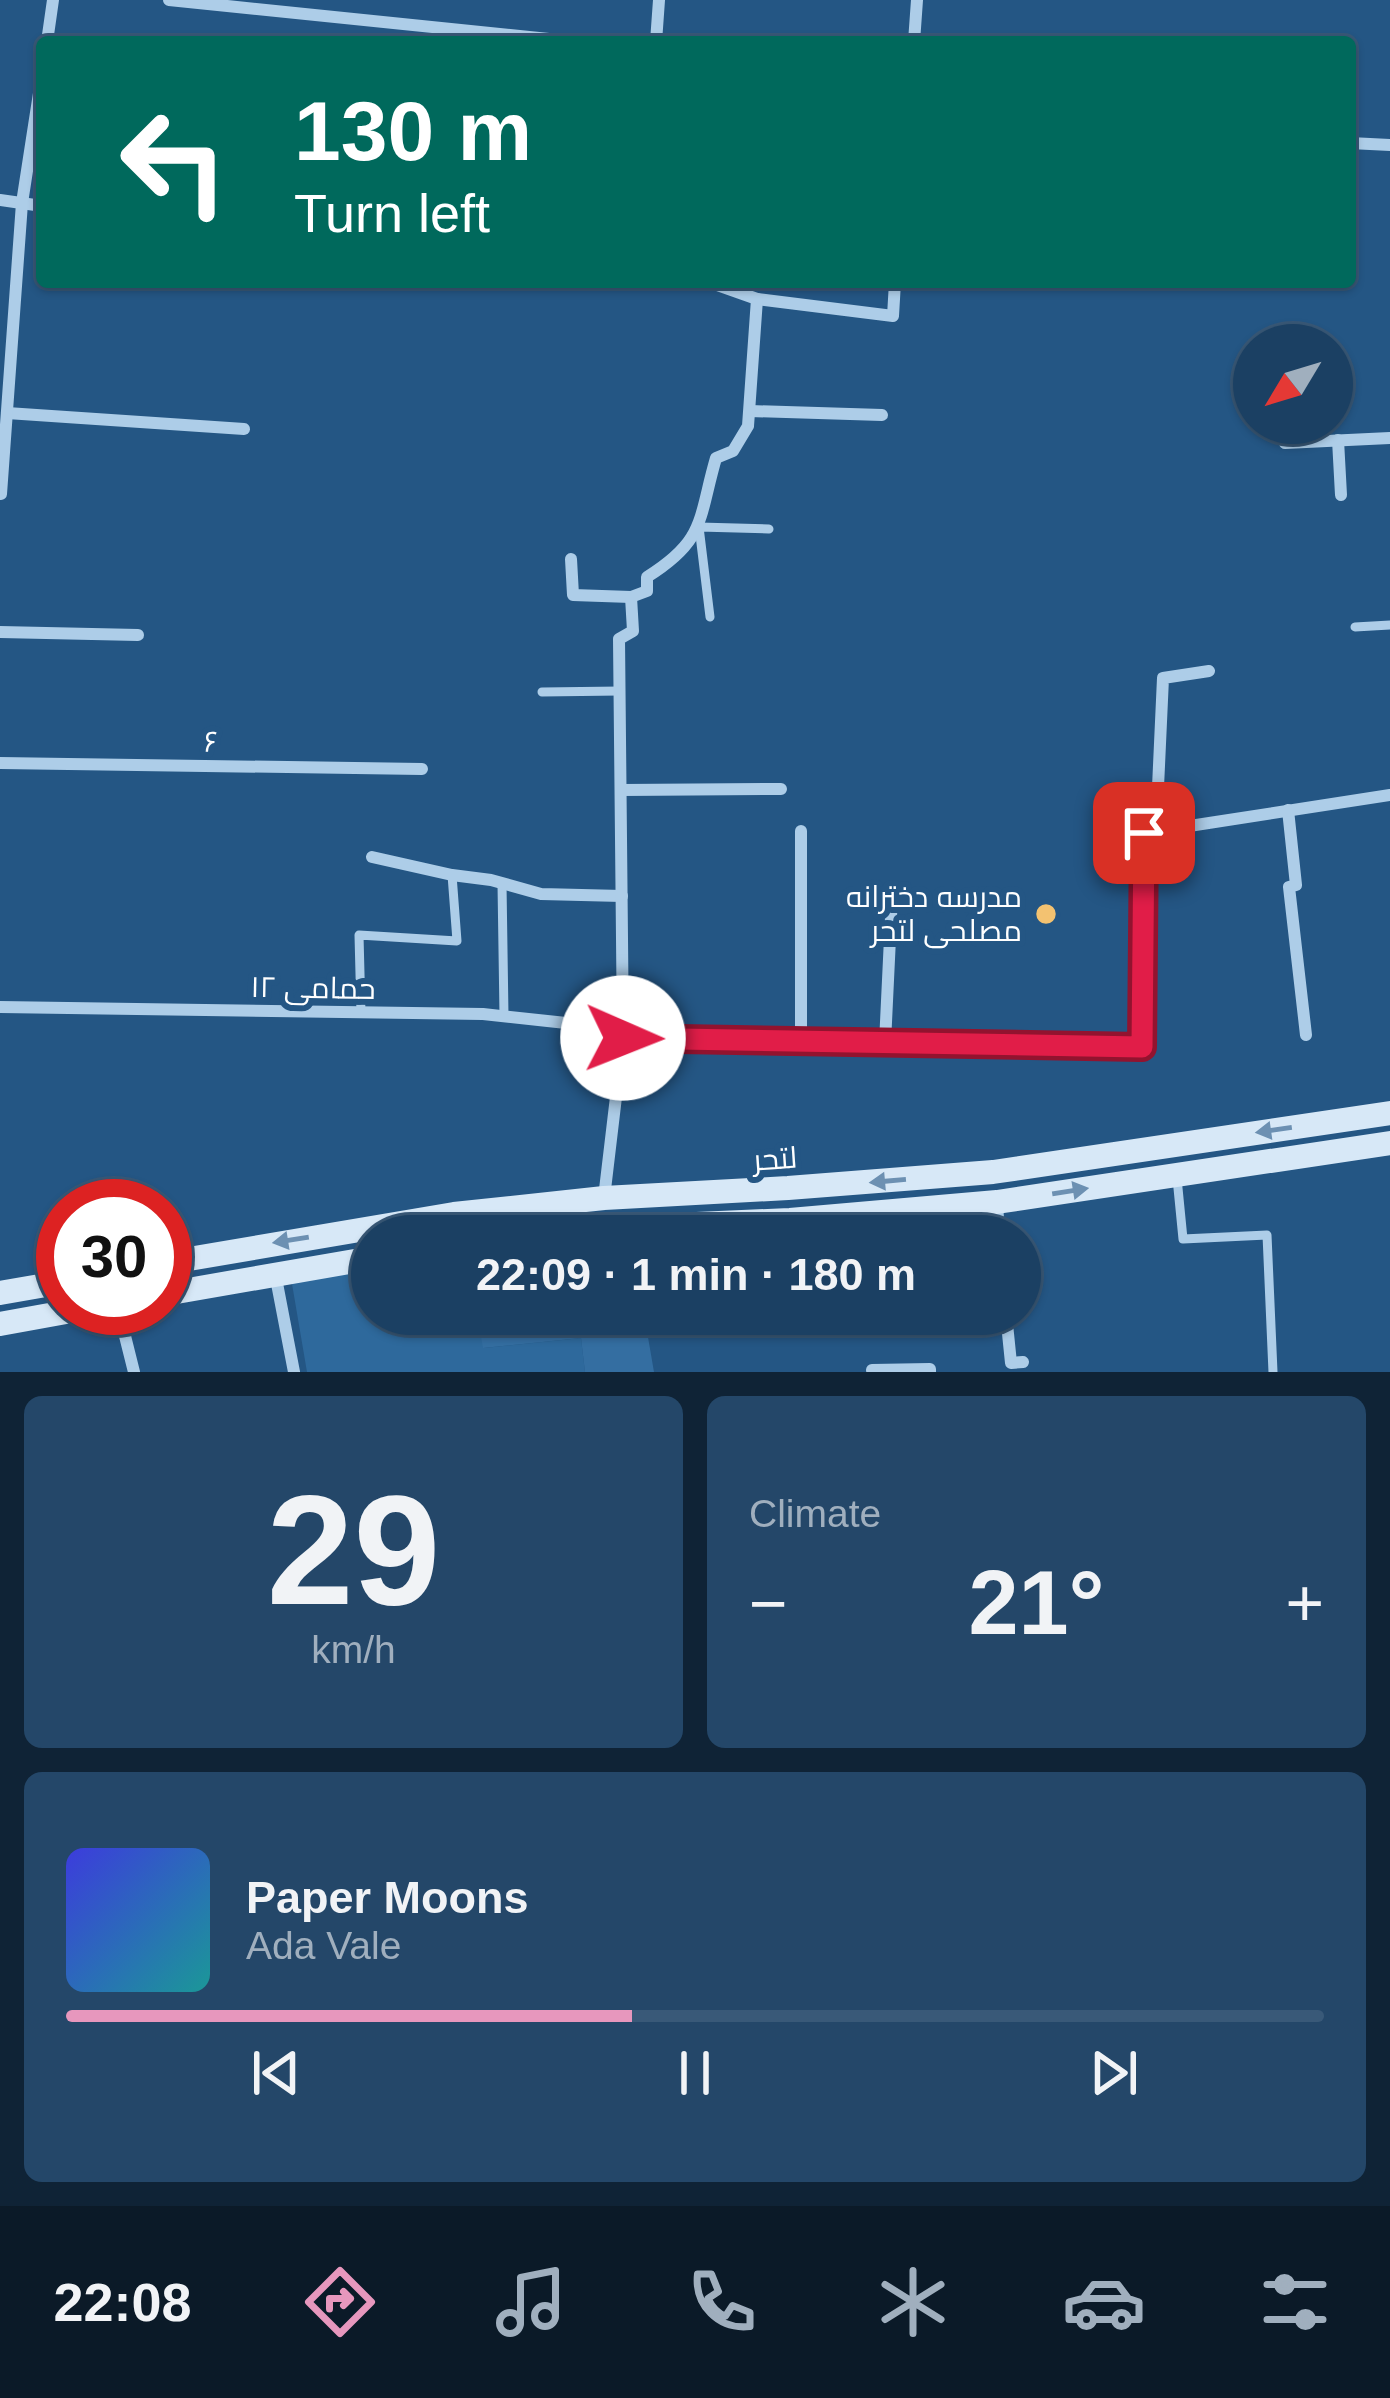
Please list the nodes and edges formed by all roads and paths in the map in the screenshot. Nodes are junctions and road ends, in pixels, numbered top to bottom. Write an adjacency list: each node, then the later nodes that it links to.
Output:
1 (53, 0): 6 (street)
2 (169, 0): 5 (street)
3 (658, 0): 8 (street)
4 (916, 0): 9 (street)
5 (271, 5): 7 (street)
6 (48, 36)
7 (528, 36)
8 (656, 36)
9 (914, 36)
10 (36, 113): 14 (street)
11 (1356, 143): 12 (street)
12 (1390, 145)
13 (0, 200): 14 (street)
14 (22, 203): 15 (street); 21 (street)
15 (36, 205)
16 (726, 288): 18 (street)
17 (895, 288): 18 (street)
18 (757, 299): 19 (street)
19 (749, 411): 20 (street); 28 (street)
20 (882, 415)
21 (4, 418): 22 (street); 26 (street)
22 (244, 429)
23 (1390, 438): 24 (street)
24 (1353, 439)
25 (1338, 444): 27 (street)
26 (1, 494)
27 (1342, 495)
28 (699, 527): 29 (lane); 31 (street); 32 (lane)
29 (769, 529)
30 (571, 559): 31 (street)
31 (631, 597): 38 (street)
32 (710, 617)
33 (1390, 625): 34 (lane)
34 (1355, 627)
35 (0, 632): 36 (street)
36 (138, 635)
37 (1209, 671): 47 (street)
38 (620, 691): 39 (lane); 43 (street)
39 (542, 692)
40 (0, 763): 41 (street, ۶)
41 (422, 770)
42 (781, 789): 43 (street)
43 (621, 790): 51 (street)
44 (1390, 795): 45 (street)
45 (1288, 810): 47 (street); 56 (street)
46 (801, 831): 58 (street)
47 (1156, 831): 59 (street, حمامی ۱۲)
48 (372, 857): 49 (street)
49 (452, 875): 50 (street); 54 (lane)
50 (502, 884): 51 (street); 55 (lane)
51 (622, 896): 57 (street)
52 (892, 896): 59 (street)
53 (0, 1007): 54 (street, حمامی ۱۲)
54 (361, 1013): 55 (street, حمامی ۱۲)
55 (504, 1016): 57 (street, حمامی ۱۲)
56 (1306, 1035)
57 (623, 1038): 58 (street, حمامی ۱۲); 64 (street)
58 (801, 1041): 59 (street, حمامی ۱۲)
59 (885, 1042)
60 (1390, 1113): 63 (street, لتحر, one-way to 63)
61 (1390, 1143): 62 (street, لتحر)
62 (1177, 1175): 65 (street, لتحر, one-way to 62); 85 (lane)
63 (788, 1189): 64 (street, لتحر); 67 (street)
64 (604, 1198): 66 (street); 70 (street, لتحر, one-way to 70)
65 (997, 1202): 68 (street, لتحر); 69 (street)
66 (605, 1215)
67 (790, 1215)
68 (848, 1215)
69 (998, 1215)
70 (192, 1258)
71 (351, 1261): 72 (street)
72 (275, 1273): 74 (street); 83 (street)
73 (36, 1287): 75 (street)
74 (192, 1289)
75 (0, 1293)
76 (36, 1317): 77 (street)
77 (0, 1324)
78 (125, 1335): 82 (street)
79 (1008, 1335): 80 (street)
80 (1023, 1361)
81 (872, 1370): 84 (street)
82 (134, 1372)
83 (294, 1372)
84 (930, 1372)
85 (1274, 1372)

